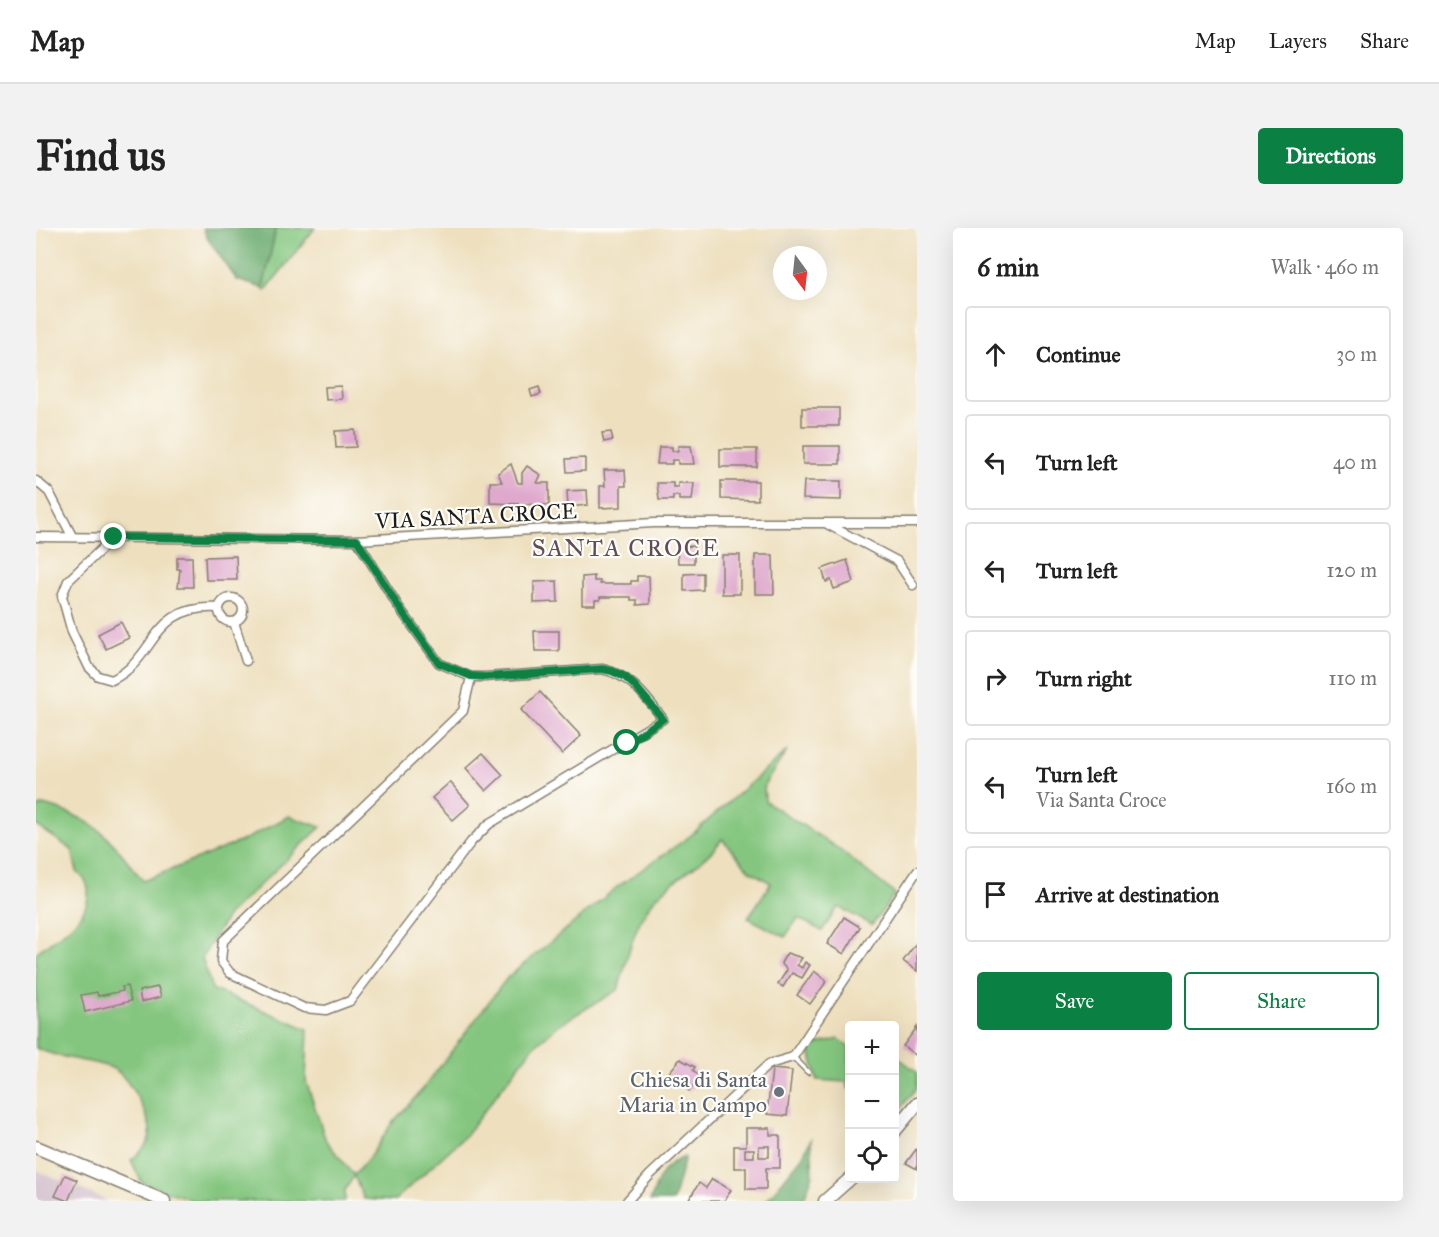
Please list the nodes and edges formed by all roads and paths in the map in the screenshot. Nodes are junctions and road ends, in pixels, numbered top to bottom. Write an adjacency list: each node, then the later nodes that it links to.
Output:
1 (36, 481): 4 (street)
2 (917, 523): 3 (street, VIA SANTA CROCE)
3 (825, 524): 8 (street, VIA SANTA CROCE); 10 (street)
4 (72, 536): 5 (street, VIA SANTA CROCE); 6 (street, VIA SANTA CROCE)
5 (36, 537)
6 (114, 537): 7 (street, VIA SANTA CROCE); 11 (street)
7 (357, 540): 8 (street, VIA SANTA CROCE); 9 (street)
8 (375, 540): 9 (street)
9 (366, 555): 14 (street)
10 (913, 585)
11 (219, 608): 12 (street); 12 (street)
12 (234, 622): 13 (street)
13 (246, 661)
14 (471, 676): 14 (street)
15 (917, 871): 16 (street)
16 (793, 1057): 17 (lane); 23 (street)
17 (808, 1072)
18 (917, 1104): 19 (main road)
19 (896, 1129)
20 (36, 1147): 22 (main road)
21 (846, 1183): 24 (main road)
22 (164, 1201)
23 (627, 1201)
24 (825, 1201)

